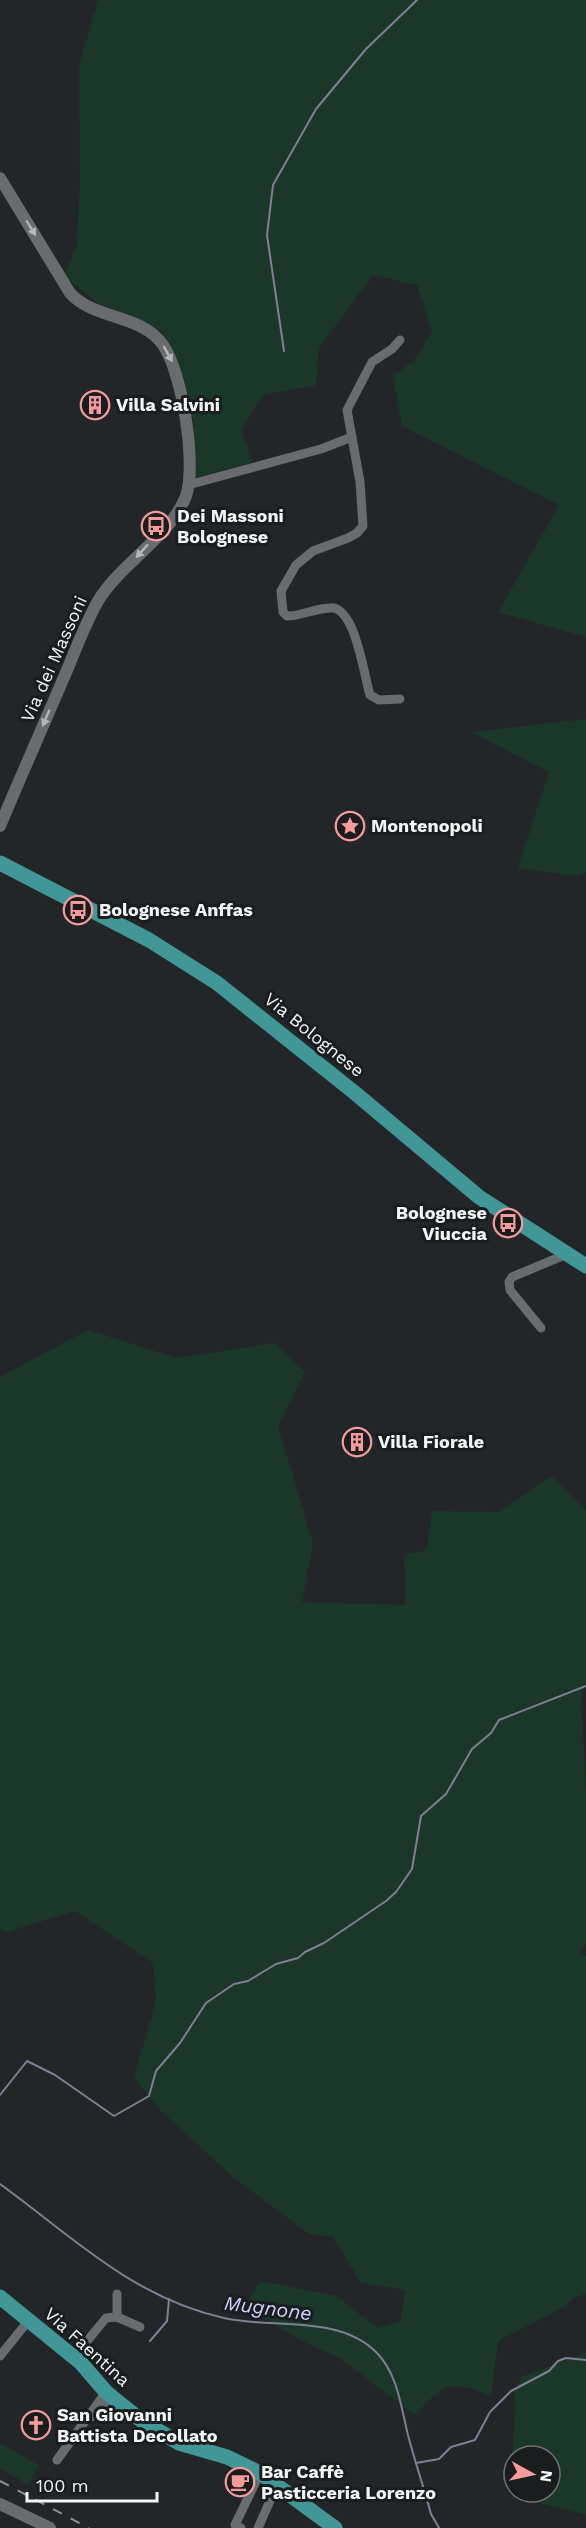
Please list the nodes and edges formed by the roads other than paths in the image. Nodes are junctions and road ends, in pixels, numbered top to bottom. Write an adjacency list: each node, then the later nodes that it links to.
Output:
1 (0, 178): 4 (street, Via dei Massoni, one-way to 4)
2 (399, 340): 3 (street)
3 (352, 437): 4 (street); 5 (street)
4 (188, 485): 6 (street, Via dei Massoni, one-way to 6)
5 (400, 699)
6 (0, 826)
7 (0, 863): 8 (main road, Via Bolognese)
8 (567, 1254): 9 (main road, Via Bolognese); 10 (street)
9 (586, 1266)
10 (541, 1328)
11 (117, 2294): 13 (street)
12 (0, 2297): 14 (main road, Via Faentina)
13 (117, 2317): 15 (street); 17 (street)
14 (29, 2320): 16 (street); 17 (main road, Via Faentina)
15 (140, 2327)
16 (0, 2356)
17 (74, 2357): 18 (main road, Via Faentina)
18 (108, 2394): 19 (street); 20 (main road, Via Faentina)
19 (57, 2460)
20 (260, 2473): 21 (main road, Via Faentina); 24 (street)
21 (277, 2485): 25 (street); 26 (main road, Via Faentina)
22 (0, 2504): 23 (street)
23 (50, 2528)
24 (240, 2528)
25 (258, 2528)
26 (335, 2528)

